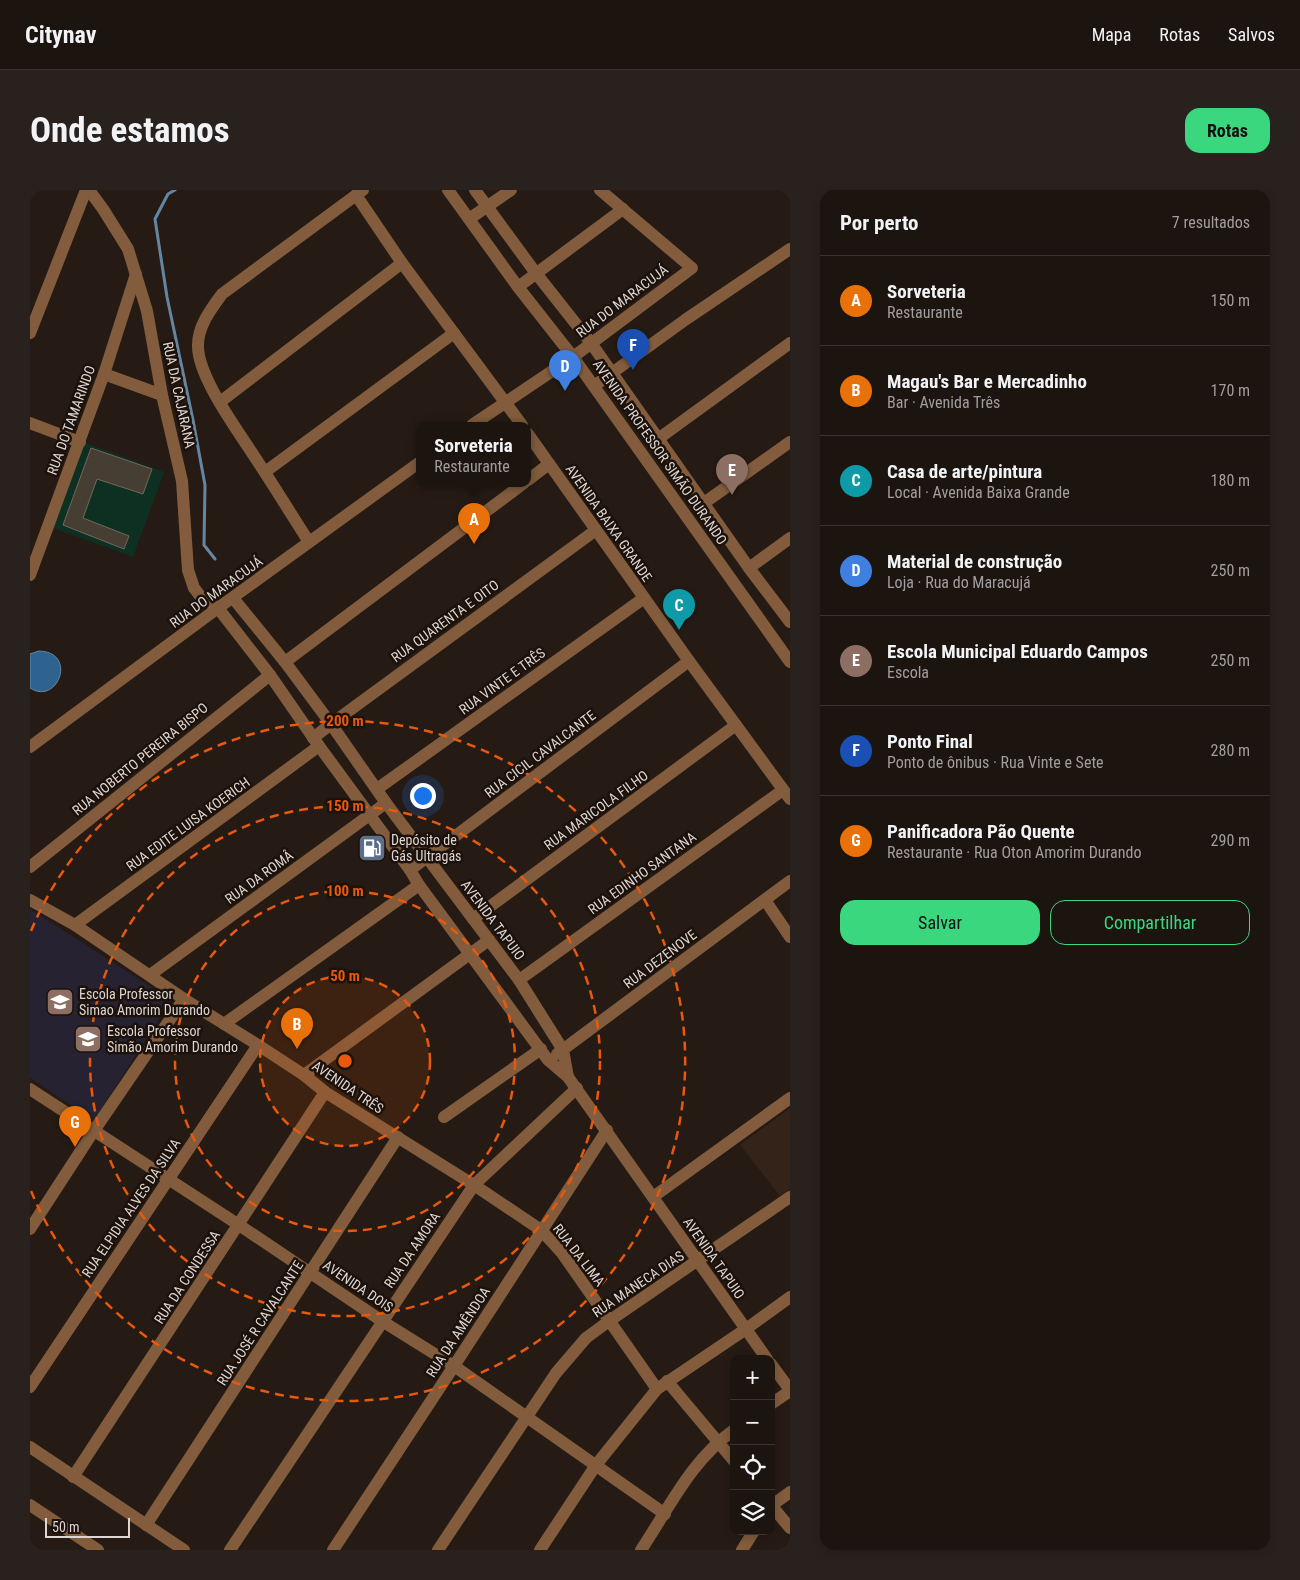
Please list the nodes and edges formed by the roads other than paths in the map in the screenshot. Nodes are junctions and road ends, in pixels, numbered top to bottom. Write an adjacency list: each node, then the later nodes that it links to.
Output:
1 (87, 190): 13 (street, RUA DA CAJARANA); 15 (street)
2 (448, 190): 9 (street, AVENIDA PROFESSOR SIMÃO DURANDO)
3 (475, 190): 7 (street, AVENIDA PROFESSOR SIMÃO DURANDO)
4 (511, 190): 7 (street)
5 (600, 190): 8 (street)
6 (359, 192): 11 (street); 25 (street, RUA DA CAJARANA)
7 (488, 207): 9 (street); 12 (street, AVENIDA PROFESSOR SIMÃO DURANDO)
8 (623, 209): 12 (street); 17 (street, RUA DO MARACUJÁ)
9 (469, 219): 14 (street, AVENIDA PROFESSOR SIMÃO DURANDO)
10 (790, 249): 20 (street)
11 (402, 263): 16 (street); 25 (street)
12 (535, 272): 14 (street); 17 (street, AVENIDA PROFESSOR SIMÃO DURANDO)
13 (136, 274): 21 (street, RUA DO TAMARINDO); 23 (street, RUA DA CAJARANA)
14 (518, 287): 19 (street, AVENIDA PROFESSOR SIMÃO DURANDO)
15 (30, 333)
16 (454, 333): 24 (street); 35 (street)
17 (591, 343): 19 (street, RUA DO MARACUJÁ); 20 (street, AVENIDA PROFESSOR SIMÃO DURANDO)
18 (790, 343): 30 (street)
19 (573, 356): 22 (street, AVENIDA PROFESSOR SIMÃO DURANDO); 24 (street, RUA DO MARACUJÁ)
20 (612, 372): 22 (street); 30 (street, AVENIDA PROFESSOR SIMÃO DURANDO)
21 (104, 374): 23 (street); 31 (street, RUA DO TAMARINDO)
22 (594, 386): 50 (street, AVENIDA PROFESSOR SIMÃO DURANDO)
23 (162, 395): 46 (street, RUA DA CAJARANA)
24 (505, 401): 26 (street, RUA DO MARACUJÁ); 27 (street)
25 (220, 402): 35 (street, RUA DA CAJARANA)
26 (476, 422)
27 (520, 422)
28 (30, 423): 31 (street)
29 (531, 438): 33 (street, AVENIDA BAIXA GRANDE)
30 (658, 439): 38 (street, AVENIDA PROFESSOR SIMÃO DURANDO)
31 (80, 442): 43 (street, RUA DO TAMARINDO)
32 (790, 442): 38 (street)
33 (549, 464): 36 (street); 39 (street, AVENIDA BAIXA GRANDE)
34 (416, 465): 41 (street, RUA DO MARACUJÁ)
35 (265, 472): 41 (street, RUA DA CAJARANA)
36 (531, 478)
37 (519, 487): 49 (street)
38 (704, 503): 42 (street, AVENIDA PROFESSOR SIMÃO DURANDO)
39 (596, 530): 45 (street, AVENIDA BAIXA GRANDE); 52 (street, RUA QUARENTA E OITO)
40 (790, 538): 42 (street)
41 (309, 542): 44 (street, RUA DO MARACUJÁ)
42 (749, 568): 47 (street, AVENIDA PROFESSOR SIMÃO DURANDO)
43 (30, 575)
44 (233, 598): 46 (street, RUA DO MARACUJÁ); 49 (street, AVENIDA TAPUIO)
45 (644, 598): 48 (street, AVENIDA BAIXA GRANDE); 56 (street, RUA VINTE E TRÊS)
46 (218, 608): 51 (street, AVENIDA TAPUIO); 55 (street, RUA DO MARACUJÁ)
47 (790, 622)
48 (688, 661): 53 (street, AVENIDA BAIXA GRANDE); 60 (street, RUA CICIL CAVALCANTE)
49 (285, 662): 52 (street, AVENIDA TAPUIO)
50 (790, 662)
51 (270, 676): 54 (street, AVENIDA TAPUIO); 61 (street, RUA NOBERTO PEREIRA BISPO)
52 (331, 724): 54 (street, RUA QUARENTA E OITO); 56 (street, AVENIDA TAPUIO)
53 (736, 724): 57 (street, AVENIDA BAIXA GRANDE); 67 (street, RUA MARICOLA FILHO)
54 (316, 742): 59 (street, AVENIDA TAPUIO); 68 (street, RUA EDITE LUISA KOERICH)
55 (30, 747)
56 (377, 789): 58 (street, AVENIDA TAPUIO)
57 (787, 795): 73 (street, RUA EDINHO SANTANA)
58 (386, 803): 59 (street, RUA DA ROMÂ); 60 (street, AVENIDA TAPUIO)
59 (370, 815): 62 (street, AVENIDA TAPUIO); 72 (street, RUA DA ROMÂ)
60 (427, 858): 62 (street, RUA CICIL CAVALCANTE); 67 (street, AVENIDA TAPUIO)
61 (30, 867)
62 (410, 870): 64 (street, AVENIDA TAPUIO)
63 (790, 881): 66 (street, RUA DEZENOVE)
64 (418, 884): 71 (street, AVENIDA TAPUIO); 75 (street)
65 (30, 900): 68 (street, AVENIDA TRÊS)
66 (765, 900): 69 (street); 78 (street, RUA DEZENOVE)
67 (474, 919): 70 (street, AVENIDA TAPUIO)
68 (75, 925): 72 (street, AVENIDA TRÊS)
69 (790, 936)
70 (489, 940): 71 (street); 73 (street, AVENIDA TAPUIO)
71 (470, 953): 77 (street, AVENIDA TAPUIO); 80 (street)
72 (150, 975): 74 (street, AVENIDA TRÊS)
73 (519, 980): 78 (street, AVENIDA TAPUIO)
74 (184, 999): 75 (street, AVENIDA TRÊS); 88 (street)
75 (224, 1024): 76 (street, AVENIDA TRÊS)
76 (258, 1045): 80 (street, AVENIDA TRÊS); 90 (street, RUA ELPIDIA ALVES DA SILVA)
77 (541, 1049): 79 (street, AVENIDA TAPUIO); 86 (street)
78 (563, 1050): 79 (street, RUA DEZENOVE); 81 (street, AVENIDA TAPUIO)
79 (548, 1060): 81 (street, AVENIDA TAPUIO)
80 (304, 1076): 84 (street, AVENIDA TRÊS)
81 (568, 1077): 82 (street, AVENIDA TAPUIO)
82 (576, 1088): 87 (street, AVENIDA TAPUIO); 91 (street, RUA DA AMORA)
83 (30, 1089): 88 (street, AVENIDA DOIS)
84 (325, 1092): 89 (street, AVENIDA TRÊS); 94 (street, RUA DA CONDESSA)
85 (790, 1098): 92 (street)
86 (444, 1117)
87 (607, 1130): 92 (street, AVENIDA TAPUIO); 96 (street, RUA DA AMÊNDOA)
88 (93, 1132): 90 (street, AVENIDA DOIS); 95 (street)
89 (398, 1137): 91 (street, AVENIDA TRÊS); 98 (street, RUA JOSÉ R CAVALCANTE)
90 (168, 1179): 94 (street, AVENIDA DOIS); 107 (street, RUA ELPIDIA ALVES DA SILVA)
91 (474, 1185): 96 (street, RUA DA LIMA); 100 (street, RUA DA AMORA)
92 (653, 1197): 97 (street, AVENIDA TAPUIO)
93 (790, 1198): 97 (street, RUA MANECA DIAS)
94 (239, 1225): 98 (street, AVENIDA DOIS); 116 (street, RUA DA CONDESSA)
95 (30, 1229)
96 (541, 1230): 101 (street, RUA DA LIMA); 104 (street, RUA DA AMÊNDOA)
97 (698, 1261): 101 (street, RUA MANECA DIAS); 102 (street, AVENIDA TAPUIO)
98 (310, 1273): 100 (street, AVENIDA DOIS); 122 (street, RUA JOSÉ R CAVALCANTE)
99 (790, 1297): 102 (street)
100 (382, 1321): 104 (street, AVENIDA DOIS); 127 (street, RUA DA AMORA)
101 (609, 1321): 106 (street, RUA DA LIMA); 110 (street, RUA MANECA DIAS)
102 (746, 1329): 103 (street, AVENIDA TAPUIO); 106 (street)
103 (764, 1355)
104 (454, 1366): 110 (street, AVENIDA DOIS); 128 (street, RUA DA AMÊNDOA)
105 (775, 1369): 108 (street)
106 (662, 1385): 112 (street, RUA DA LIMA); 115 (street)
107 (30, 1387)
108 (790, 1390): 109 (street)
109 (775, 1401)
110 (525, 1417): 115 (street, AVENIDA DOIS); 129 (street, RUA MANECA DIAS)
111 (730, 1433): 112 (street)
112 (718, 1442): 114 (street, RUA DA LIMA); 121 (street)
113 (30, 1447): 116 (street)
114 (730, 1456)
115 (596, 1464): 121 (street, AVENIDA DOIS); 130 (street)
116 (73, 1477): 122 (street)
117 (790, 1492): 118 (street)
118 (775, 1502)
119 (30, 1505): 125 (street)
120 (775, 1510): 123 (street)
121 (665, 1514): 131 (street)
122 (146, 1525): 126 (street)
123 (790, 1528)
124 (751, 1535): 132 (street)
125 (98, 1550)
126 (184, 1550)
127 (230, 1550)
128 (333, 1550)
129 (438, 1550)
130 (540, 1550)
131 (641, 1550)
132 (742, 1550)

